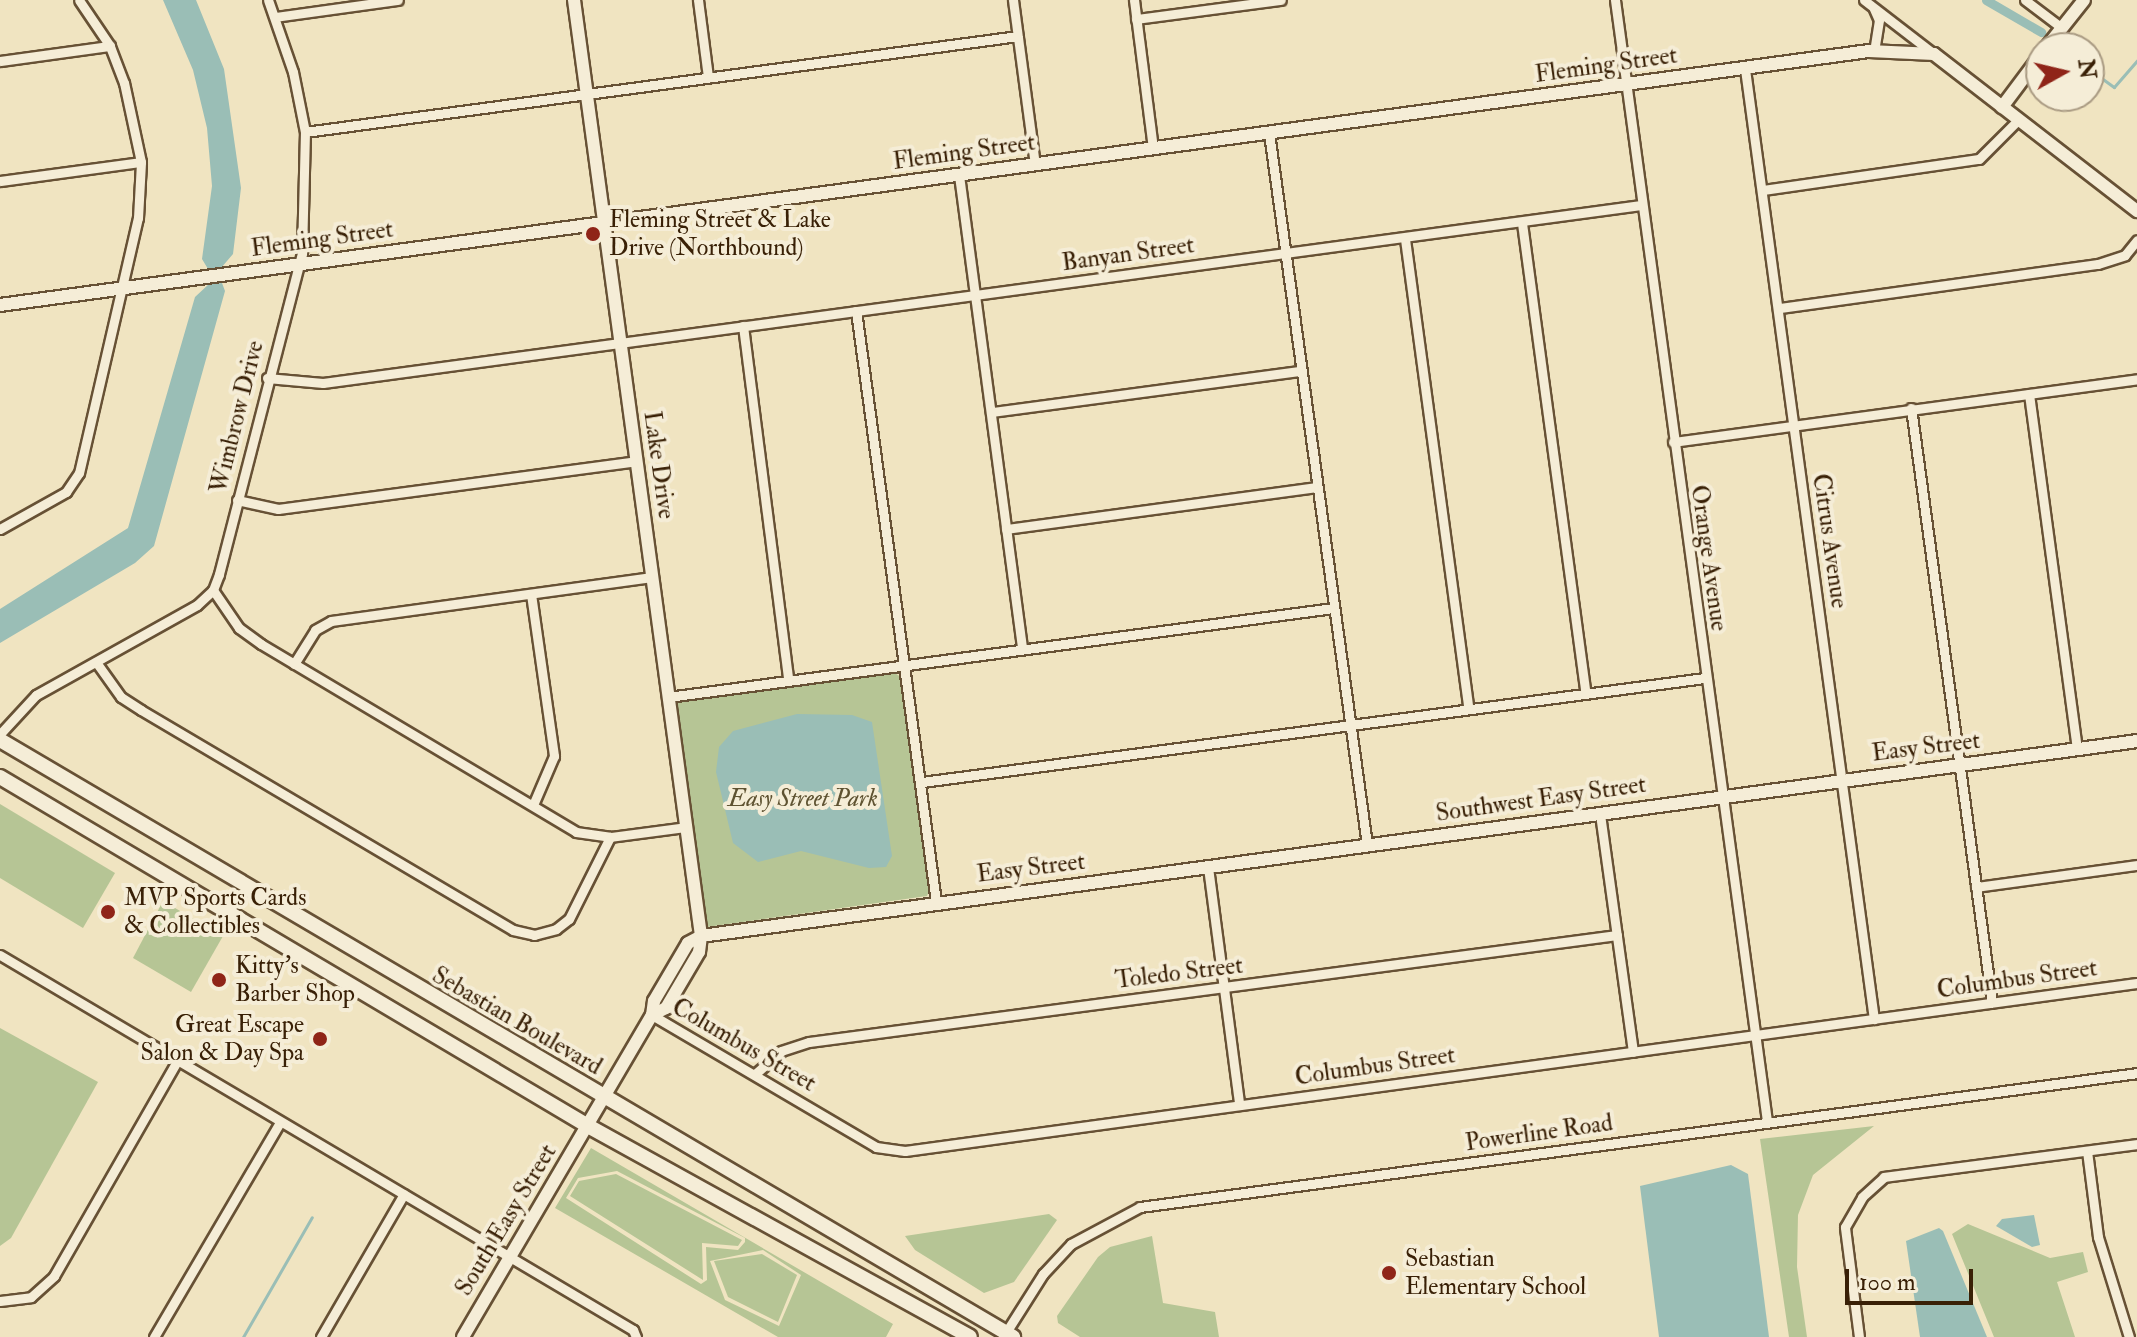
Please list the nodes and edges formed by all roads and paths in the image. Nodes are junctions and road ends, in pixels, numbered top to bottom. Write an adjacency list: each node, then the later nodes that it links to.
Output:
1 (79, 0): 18 (street)
2 (268, 0): 13 (street, Wimbrow Drive)
3 (398, 0): 13 (street)
4 (574, 0): 26 (street, Lake Drive)
5 (698, 0): 24 (street)
6 (1013, 0): 17 (street)
7 (1134, 0): 14 (street)
8 (1281, 0): 14 (street)
9 (1615, 0): 25 (street, Orange Avenue)
10 (2025, 0): 15 (street)
11 (2084, 0): 15 (street)
12 (1868, 3): 19 (street); 20 (street)
13 (275, 17): 29 (street, Wimbrow Drive)
14 (1136, 19): 31 (street)
15 (2062, 28): 16 (street)
16 (2059, 32)
17 (1018, 36): 24 (street); 33 (street)
18 (110, 46): 21 (street); 32 (street)
19 (1874, 51): 20 (street, Fleming Street); 22 (street, Fleming Street)
20 (1934, 54): 27 (street)
21 (0, 61)
22 (1745, 69): 25 (street, Fleming Street); 36 (street, Citrus Avenue)
23 (2025, 76): 27 (street)
24 (708, 77): 26 (street)
25 (1626, 85): 30 (street, Fleming Street); 37 (street, Orange Avenue)
26 (587, 94): 29 (street); 40 (street, Lake Drive)
27 (2002, 107): 28 (street)
28 (2018, 120): 36 (street); 38 (street)
29 (305, 132): 44 (street, Wimbrow Drive)
30 (1269, 133): 31 (street, Fleming Street); 43 (street)
31 (1153, 148): 33 (street, Fleming Street)
32 (141, 162): 35 (street); 45 (street)
33 (1035, 165): 34 (street, Fleming Street)
34 (959, 175): 40 (street, Fleming Street); 46 (street)
35 (0, 181)
36 (1763, 190): 48 (street, Citrus Avenue)
37 (1641, 205): 39 (street, Banyan Street); 59 (street, Orange Avenue)
38 (2137, 211)
39 (1522, 223): 41 (street, Banyan Street); 75 (street)
40 (604, 224): 44 (street, Fleming Street); 51 (street, Lake Drive)
41 (1405, 239): 43 (street, Banyan Street); 77 (street)
42 (2137, 240): 48 (street)
43 (1285, 253): 46 (street, Banyan Street); 52 (street)
44 (297, 265): 45 (street, Fleming Street); 53 (street, Wimbrow Drive)
45 (124, 288): 47 (street, Fleming Street); 63 (street)
46 (975, 295): 49 (street, Banyan Street); 57 (street)
47 (0, 305)
48 (1780, 308): 58 (street, Citrus Avenue)
49 (856, 311): 50 (street, Banyan Street); 72 (street)
50 (743, 326): 51 (street, Banyan Street); 74 (street)
51 (620, 343): 53 (street, Banyan Street); 60 (street, Lake Drive)
52 (1300, 371): 57 (street); 61 (street)
53 (267, 378): 62 (street, Wimbrow Drive)
54 (2137, 379): 55 (street)
55 (2029, 394): 56 (street); 82 (street)
56 (1911, 408): 58 (street); 83 (street)
57 (992, 412): 64 (street)
58 (1795, 424): 59 (street); 85 (street, Citrus Avenue)
59 (1673, 442): 73 (street, Orange Avenue)
60 (636, 461): 62 (street); 65 (street, Lake Drive)
61 (1316, 487): 64 (street); 68 (street)
62 (237, 500): 66 (street, Wimbrow Drive)
63 (0, 529)
64 (1006, 529): 69 (street)
65 (652, 577): 67 (street); 76 (street, Lake Drive)
66 (213, 590): 70 (street); 71 (street)
67 (531, 594): 71 (street); 88 (street)
68 (1333, 608): 69 (street); 78 (street)
69 (1022, 648): 72 (street)
70 (96, 662): 79 (street); 91 (street)
71 (294, 664): 88 (street)
72 (906, 665): 74 (street); 86 (street)
73 (1705, 678): 75 (street); 87 (street, Orange Avenue)
74 (788, 679): 76 (street)
75 (1585, 691): 77 (street)
76 (668, 697): 90 (street, Lake Drive)
77 (1468, 707): 78 (street)
78 (1348, 726): 86 (street); 92 (street)
79 (0, 734)
80 (0, 740): 110 (main road, Sebastian Boulevard)
81 (2137, 741): 82 (street, Easy Street)
82 (2077, 750): 83 (street, Easy Street)
83 (1960, 765): 85 (street, Easy Street); 95 (street)
84 (0, 777): 114 (main road)
85 (1842, 780): 87 (street, Easy Street); 104 (street, Citrus Avenue)
86 (922, 782): 96 (street)
87 (1721, 796): 89 (street, Southwest Easy Street); 105 (street, Orange Avenue)
88 (533, 805): 91 (street)
89 (1600, 814): 92 (street, Southwest Easy Street); 97 (street)
90 (686, 827): 91 (street); 98 (street, Lake Drive)
91 (610, 837)
92 (1367, 845): 94 (street, Easy Street)
93 (2137, 865): 95 (street)
94 (1208, 867): 96 (street, Easy Street); 101 (street)
95 (1976, 887): 102 (street)
96 (936, 902): 98 (street, Easy Street)
97 (1617, 935): 101 (street, Toledo Street); 106 (street)
98 (701, 936): 103 (street)
99 (0, 955): 107 (street)
100 (2137, 983): 102 (street, Columbus Street)
101 (1223, 987): 109 (street, Toledo Street); 111 (street)
102 (1992, 1003): 104 (street, Columbus Street)
103 (652, 1015): 109 (street, Columbus Street); 110 (street)
104 (1874, 1019): 105 (street, Columbus Street)
105 (1754, 1033): 106 (street, Columbus Street); 112 (street, Orange Avenue)
106 (1633, 1052): 111 (street, Columbus Street)
107 (177, 1061): 113 (street); 119 (street)
108 (2137, 1073): 112 (street, Powerline Road)
109 (755, 1074): 111 (street, Columbus Street)
110 (604, 1098): 114 (street); 120 (main road, Sebastian Boulevard)
111 (1239, 1104)
112 (1767, 1121): 120 (street, Powerline Road)
113 (280, 1122): 117 (street); 121 (street)
114 (588, 1126): 118 (street, South Easy Street); 125 (main road)
115 (2137, 1144): 116 (street)
116 (2087, 1151): 126 (street); 127 (street)
117 (404, 1194): 118 (street); 122 (street)
118 (510, 1257): 123 (street, South Easy Street); 124 (street)
119 (0, 1301)
120 (1007, 1336)
121 (154, 1337)
122 (321, 1337)
123 (463, 1337)
124 (636, 1337)
125 (970, 1337)
126 (1859, 1337)
127 (2129, 1337)

